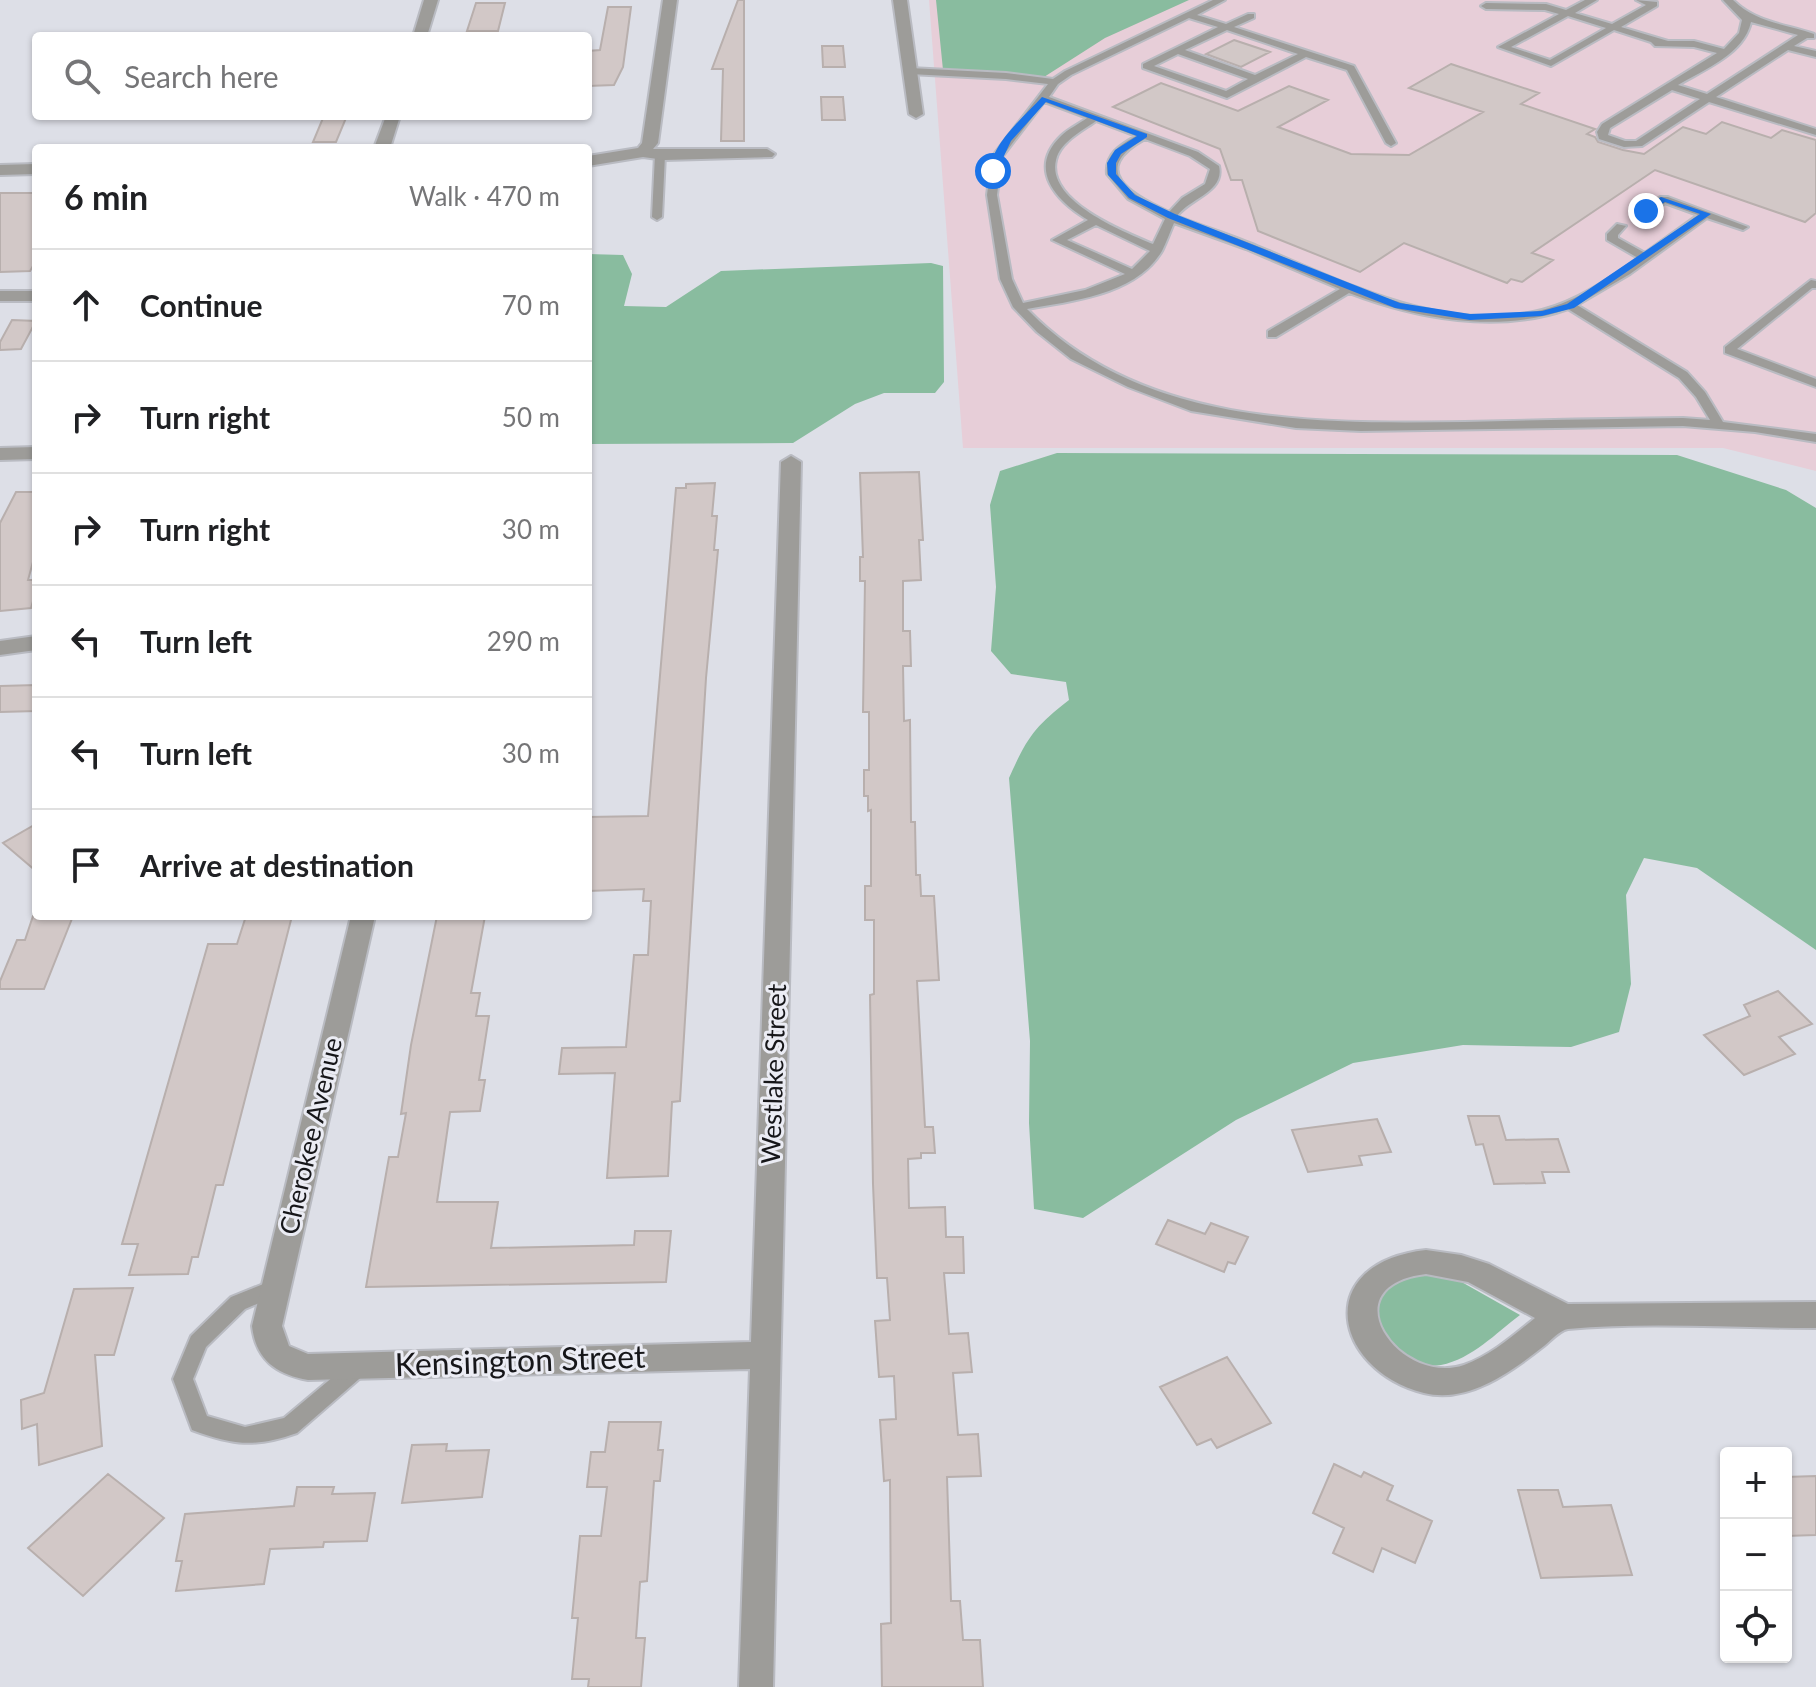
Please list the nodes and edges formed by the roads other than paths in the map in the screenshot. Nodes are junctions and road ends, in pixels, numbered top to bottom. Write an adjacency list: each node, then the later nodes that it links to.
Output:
1 (431, 0): 15 (street)
2 (670, 0): 37 (street)
3 (900, 0): 24 (street)
4 (1220, 0): 11 (lane)
5 (1592, 0): 9 (lane)
6 (1641, 0): 14 (lane)
7 (1728, 0): 10 (lane)
8 (1486, 6): 9 (lane)
9 (1567, 14): 14 (lane); 14 (lane)
10 (1743, 14): 16 (lane); 21 (lane)
11 (1189, 15): 13 (lane); 26 (lane)
12 (1251, 16): 13 (lane)
13 (1226, 27): 20 (lane); 22 (lane)
14 (1613, 28): 17 (lane)
15 (421, 32)
16 (1811, 36): 19 (lane)
17 (1666, 43): 18 (lane); 21 (lane)
18 (1646, 44)
19 (1787, 47): 23 (lane); 28 (lane)
20 (1178, 51): 25 (lane); 25 (lane)
21 (1724, 52): 27 (lane)
22 (1306, 53): 25 (lane); 35 (lane)
23 (1816, 54)
24 (910, 71): 26 (lane); 30 (street)
25 (1256, 79)
26 (1055, 82): 29 (lane)
27 (1670, 86): 28 (lane); 28 (lane)
28 (1710, 98): 33 (lane)
29 (1045, 99): 31 (lane); 58 (lane)
30 (916, 114)
31 (1095, 117): 34 (lane); 47 (lane)
32 (392, 120): 36 (street)
33 (1813, 129)
34 (1144, 136): 45 (lane); 45 (lane)
35 (1391, 143)
36 (383, 144)
37 (643, 152): 39 (street); 40 (street)
38 (767, 154): 39 (street)
39 (660, 155): 46 (lane)
40 (592, 160)
41 (32, 169): 42 (street)
42 (0, 170)
43 (1646, 211): 44 (lane)
44 (1706, 214): 49 (lane); 51 (lane)
45 (1171, 216): 50 (lane); 54 (lane)
46 (657, 217)
47 (1095, 221): 50 (lane); 52 (lane)
48 (1621, 226): 51 (lane)
49 (1743, 227)
50 (1157, 250): 52 (lane)
51 (1644, 257): 57 (lane)
52 (1133, 274): 58 (lane)
53 (1816, 285): 60 (lane)
54 (1350, 288): 57 (lane); 59 (lane)
55 (0, 296): 56 (street)
56 (32, 296)
57 (1570, 306): 61 (lane)
58 (1019, 307): 61 (lane)
59 (1272, 334)
60 (1816, 383)
61 (1718, 424): 62 (lane)
62 (1816, 438)
63 (32, 453): 64 (street)
64 (0, 454)
65 (791, 462): 73 (street, Westlake Street)
66 (32, 644): 67 (street)
67 (0, 648)
68 (362, 920): 69 (street, Cherokee Avenue)
69 (276, 1287): 72 (street, Cherokee Avenue); 74 (lane)
70 (1560, 1315): 70 (street); 71 (street)
71 (1816, 1315)
72 (276, 1355): 74 (street, Kensington Street)
73 (766, 1355): 74 (street, Kensington Street); 75 (street, Westlake Street)
74 (360, 1366)
75 (756, 1687)

